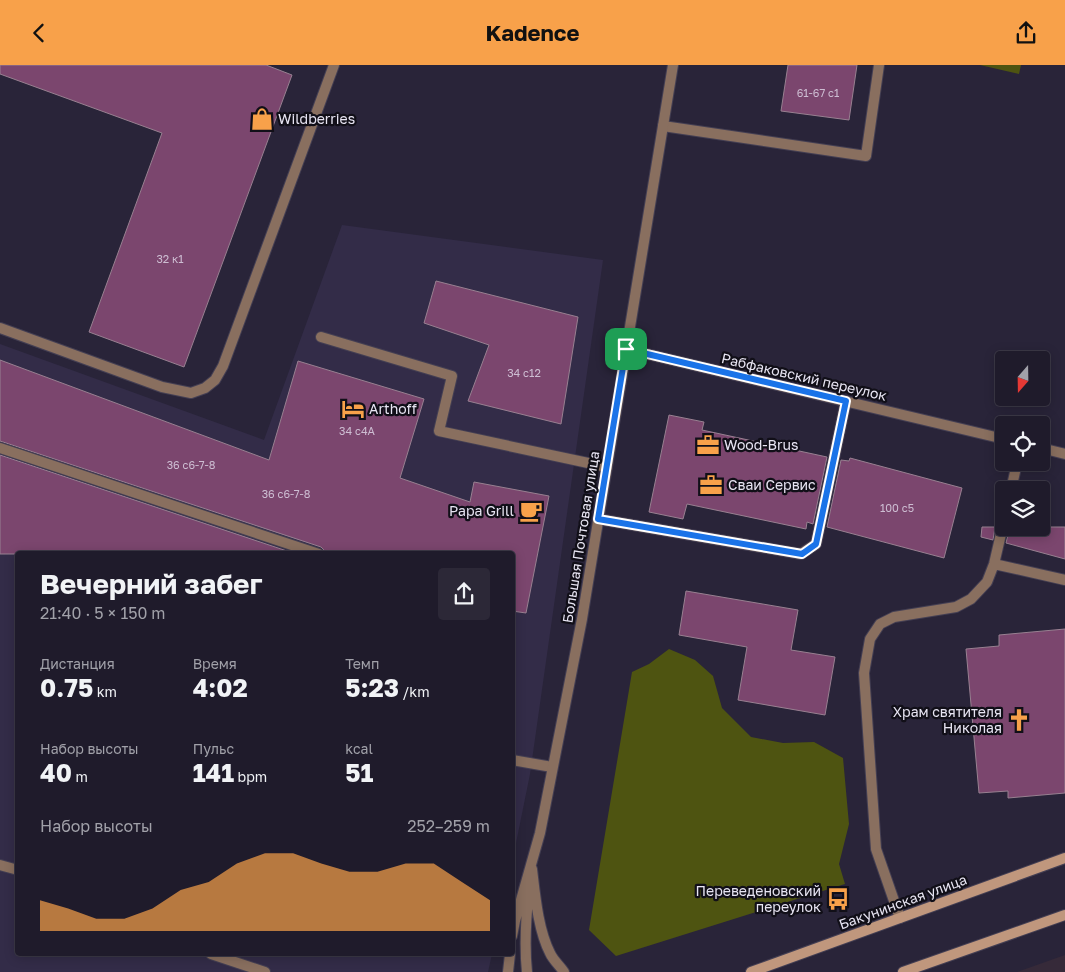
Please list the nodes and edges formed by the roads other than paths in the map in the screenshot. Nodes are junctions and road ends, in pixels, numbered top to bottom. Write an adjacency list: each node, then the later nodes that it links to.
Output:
1 (334, 65): 5 (street)
2 (673, 65): 4 (street, Большая Почтовая улица)
3 (879, 65): 4 (street)
4 (663, 125): 7 (street, Большая Почтовая улица)
5 (0, 328)
6 (321, 337): 13 (street)
7 (626, 349): 8 (street, Рабфаковский переулок); 13 (street, Большая Почтовая улица)
8 (846, 401): 9 (street, Рабфаковский переулок); 14 (street)
9 (995, 437)
10 (0, 448): 16 (street)
11 (1050, 450): 12 (street)
12 (1065, 454)
13 (606, 467): 14 (street, Большая Почтовая улица)
14 (598, 519): 20 (street, Большая Почтовая улица)
15 (1001, 536): 17 (street)
16 (310, 551)
17 (994, 564): 18 (street); 27 (street)
18 (1065, 580)
19 (515, 761): 20 (street)
20 (552, 767): 22 (street, Большая Почтовая улица)
21 (1065, 858): 27 (main road, Бакунинская улица)
22 (531, 863): 26 (street, Большая Почтовая улица); 32 (street, Большая Почтовая улица); 33 (street)
23 (0, 865): 24 (street)
24 (15, 869)
25 (1065, 915): 35 (main road)
26 (515, 918)
27 (900, 918): 34 (main road, Бакунинская улица)
28 (217, 956): 30 (street)
29 (510, 956): 31 (street)
30 (265, 972)
31 (508, 972)
32 (527, 972)
33 (564, 972)
34 (750, 972)
35 (903, 972)

